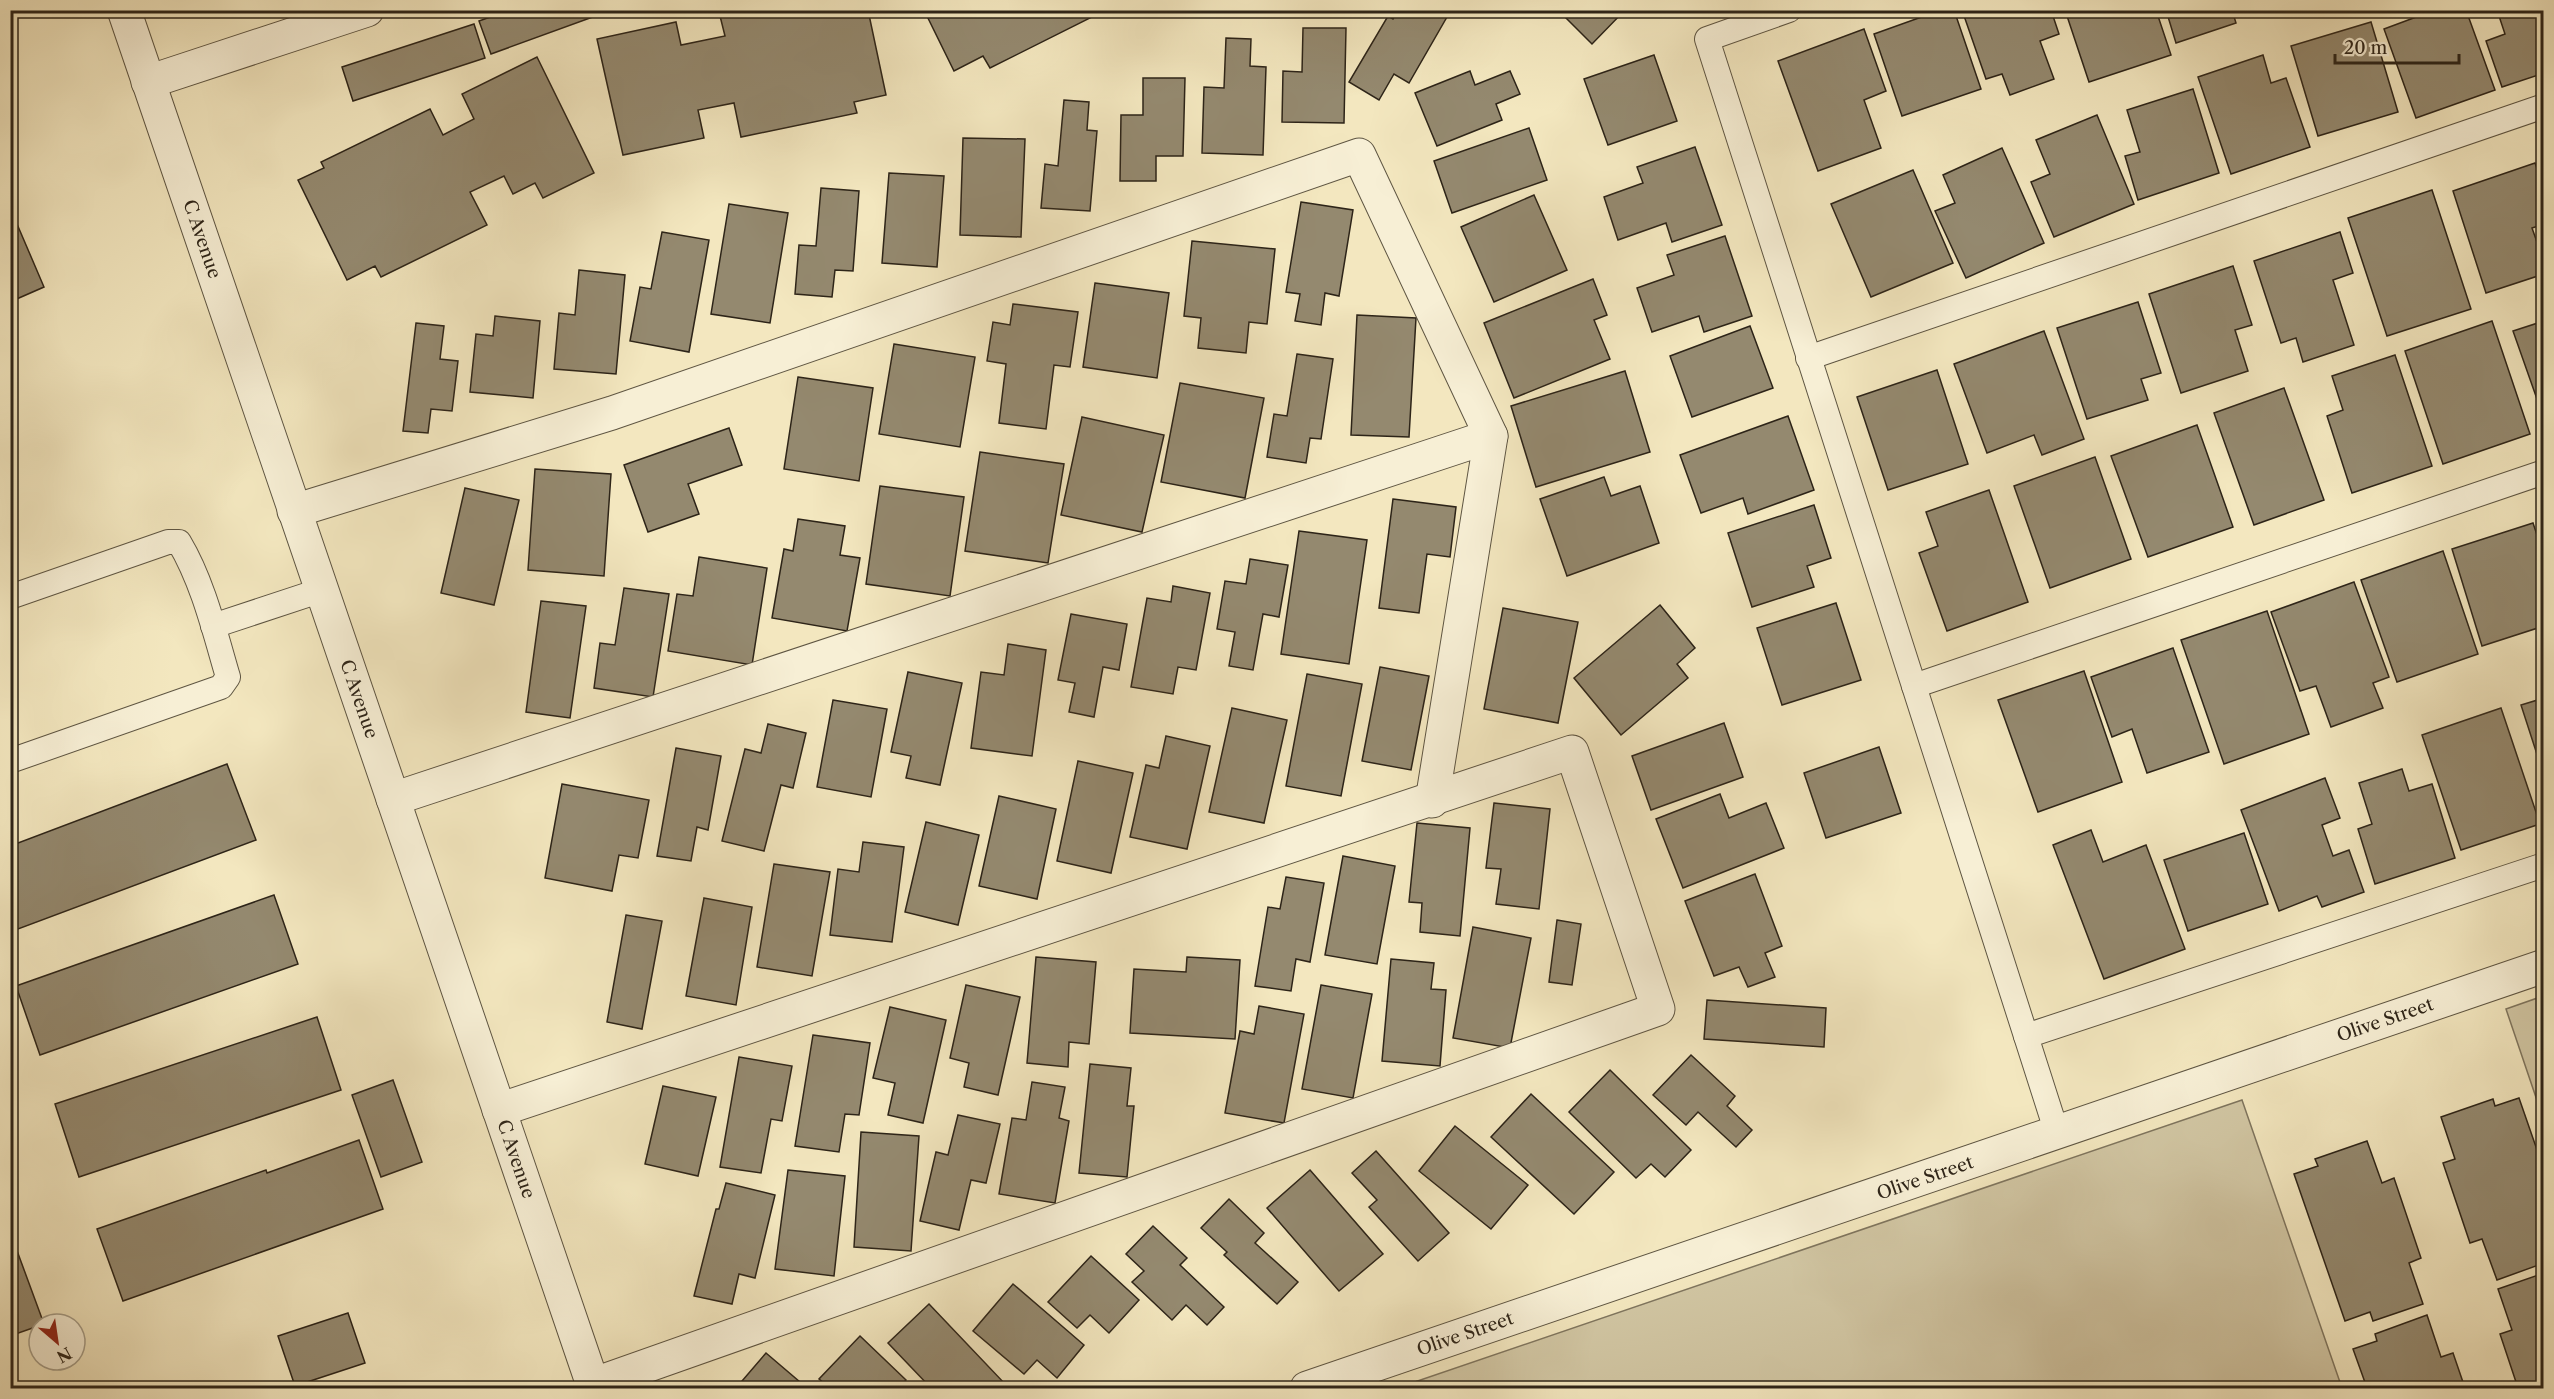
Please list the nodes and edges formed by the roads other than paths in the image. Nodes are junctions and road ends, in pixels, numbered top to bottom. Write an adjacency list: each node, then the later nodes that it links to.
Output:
1 (124, 10): 4 (street, C Avenue)
2 (367, 10): 4 (street)
3 (1789, 10): 6 (lane)
4 (148, 82): 9 (street, C Avenue)
5 (2544, 106): 6 (lane)
6 (1808, 358): 13 (lane)
7 (1491, 436): 9 (street); 15 (street); 16 (street)
8 (2544, 472): 13 (lane)
9 (294, 511): 10 (street, C Avenue)
10 (322, 590): 12 (lane); 15 (street, C Avenue)
11 (10, 597): 12 (lane)
12 (213, 626): 14 (lane)
13 (1914, 686): 19 (lane)
14 (10, 761)
15 (393, 799): 20 (street, C Avenue)
16 (1432, 801): 20 (street); 22 (street)
17 (2544, 865): 19 (lane)
18 (2544, 966): 21 (street, Olive Street)
19 (2026, 1036): 21 (lane)
20 (499, 1110): 22 (street, C Avenue)
21 (2057, 1132): 23 (street, Olive Street)
22 (593, 1387)
23 (1307, 1389)

